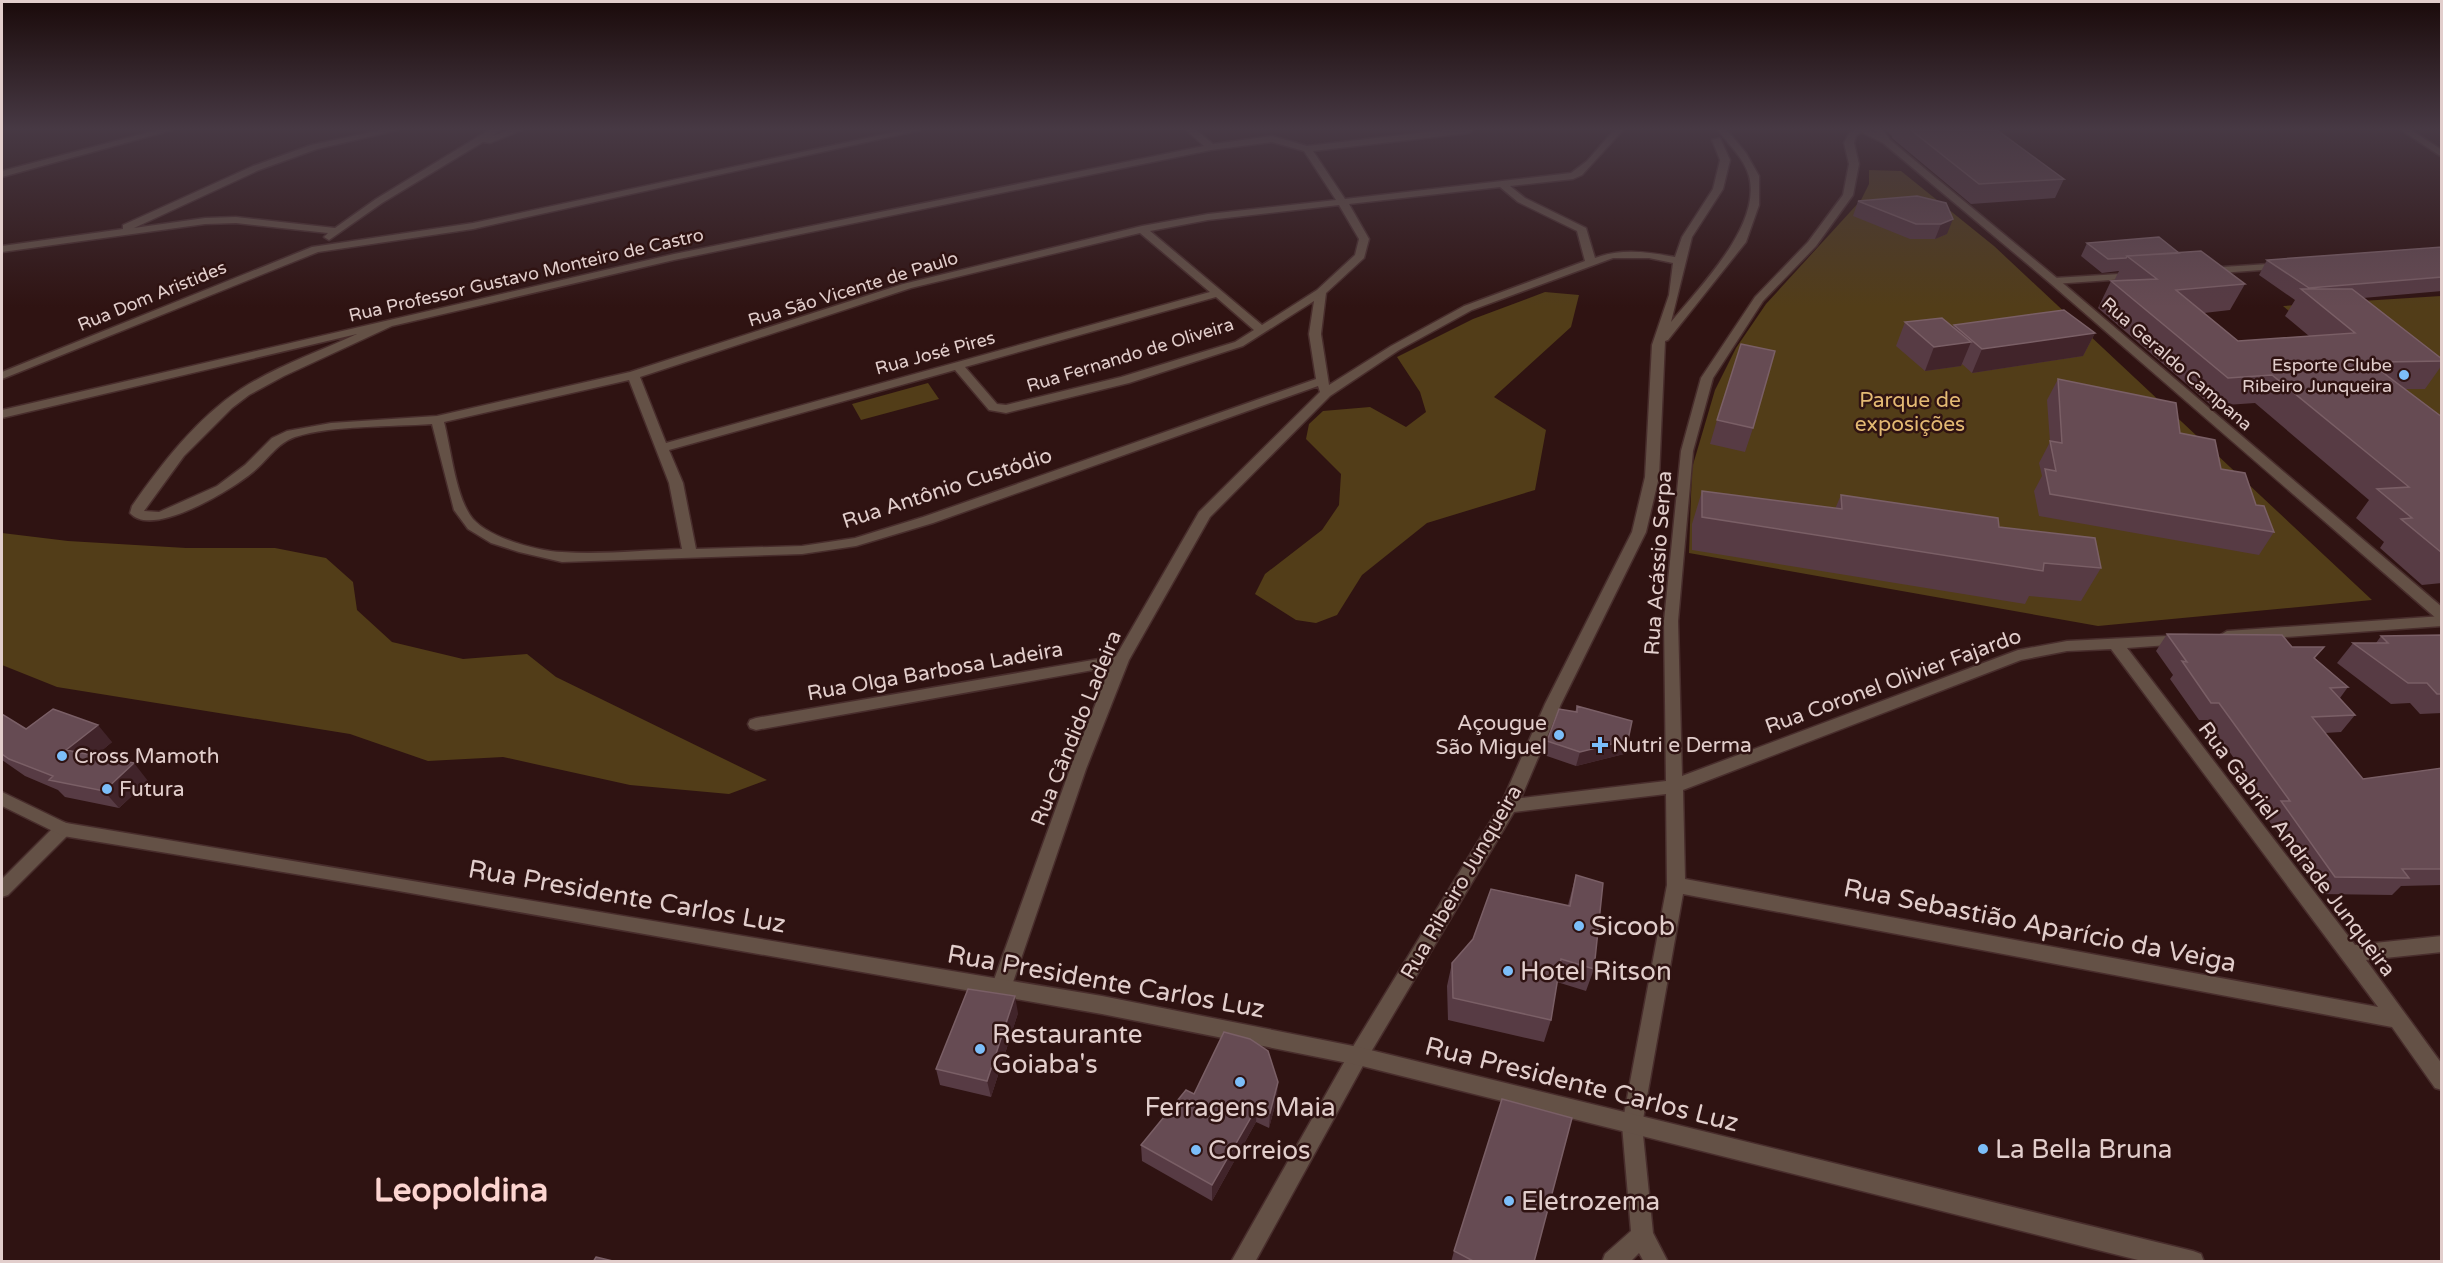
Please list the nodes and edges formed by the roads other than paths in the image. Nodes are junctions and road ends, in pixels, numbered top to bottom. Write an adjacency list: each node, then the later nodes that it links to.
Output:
1 (207, 189): 15 (street)
2 (401, 189): 14 (street)
3 (644, 189): 17 (street)
4 (1006, 189): 26 (street, Rua Professor Gustavo Monteiro de Castro)
5 (1334, 189): 12 (street, Rua Fernando de Oliveira)
6 (1476, 189): 12 (street, Rua São Vicente de Paulo)
7 (1507, 189): 19 (street)
8 (1718, 189): 18 (street, Rua Ribeiro Junqueira)
9 (1754, 189): 28 (street)
10 (1849, 189): 42 (street, Rua Acássio Serpa)
11 (1943, 189): 23 (street, Rua Geraldo Campana)
12 (1341, 203): 13 (street, Rua São Vicente de Paulo); 24 (street, Rua Fernando de Oliveira)
13 (1142, 229): 25 (street); 30 (street, Rua São Vicente de Paulo)
14 (335, 231): 15 (street); 17 (street)
15 (116, 232): 16 (street)
16 (2, 249)
17 (316, 249): 31 (street, Rua Dom Aristides)
18 (1679, 261): 19 (street); 28 (street, Rua Ribeiro Junqueira)
19 (1591, 264): 32 (street)
20 (2301, 264): 21 (street)
21 (2195, 272)
22 (2148, 275): 23 (street)
23 (2054, 281): 37 (street, Rua Geraldo Campana)
24 (1321, 292): 27 (street, Rua Fernando de Oliveira); 32 (street)
25 (1219, 293): 27 (street); 29 (street, Rua José Pires)
26 (392, 322): 33 (street, Rua Professor Gustavo Monteiro de Castro); 34 (street, Rua São Vicente de Paulo)
27 (1261, 330): 29 (street, Rua Fernando de Oliveira)
28 (1658, 345): 44 (street, Rua Ribeiro Junqueira)
29 (958, 366): 35 (street, Rua José Pires)
30 (633, 375): 34 (street, Rua São Vicente de Paulo); 35 (street)
31 (2, 376)
32 (1323, 387): 36 (street, Rua Antônio Custódio); 40 (street, Rua Cândido Ladeira)
33 (2, 414)
34 (437, 420): 36 (street, Rua Antônio Custódio)
35 (661, 448): 36 (street)
36 (690, 555)
37 (2442, 615)
38 (2442, 621): 39 (street, Rua Coronel Olivier Fajardo)
39 (2115, 644): 42 (street, Rua Coronel Olivier Fajardo); 49 (street, Rua Gabriel Andrade Junqueira)
40 (1121, 660): 41 (street, Rua Olga Barbosa Ladeira); 50 (street, Rua Cândido Ladeira)
41 (756, 724)
42 (1675, 786): 44 (street, Rua Coronel Olivier Fajardo); 46 (street, Rua Acássio Serpa)
43 (2, 799): 45 (street, Rua Presidente Carlos Luz)
44 (1509, 806): 52 (street, Rua Ribeiro Junqueira)
45 (63, 830): 47 (street); 50 (street, Rua Presidente Carlos Luz)
46 (1676, 885): 51 (street, Rua Sebastião Aparício da Veiga); 54 (street, Rua Acássio Serpa)
47 (2, 890)
48 (2442, 944): 49 (street)
49 (2351, 954): 51 (street, Rua Gabriel Andrade Junqueira)
50 (1001, 988): 52 (street, Rua Presidente Carlos Luz)
51 (2394, 1019): 53 (street, Rua Gabriel Andrade Junqueira)
52 (1358, 1056): 54 (street, Rua Presidente Carlos Luz); 56 (street, Rua Ribeiro Junqueira)
53 (2442, 1081)
54 (1632, 1125): 55 (street, Rua Acássio Serpa); 59 (street, Rua Presidente Carlos Luz)
55 (1642, 1235): 57 (street); 58 (street)
56 (1242, 1262)
57 (1613, 1262)
58 (1656, 1262)
59 (2193, 1262)

